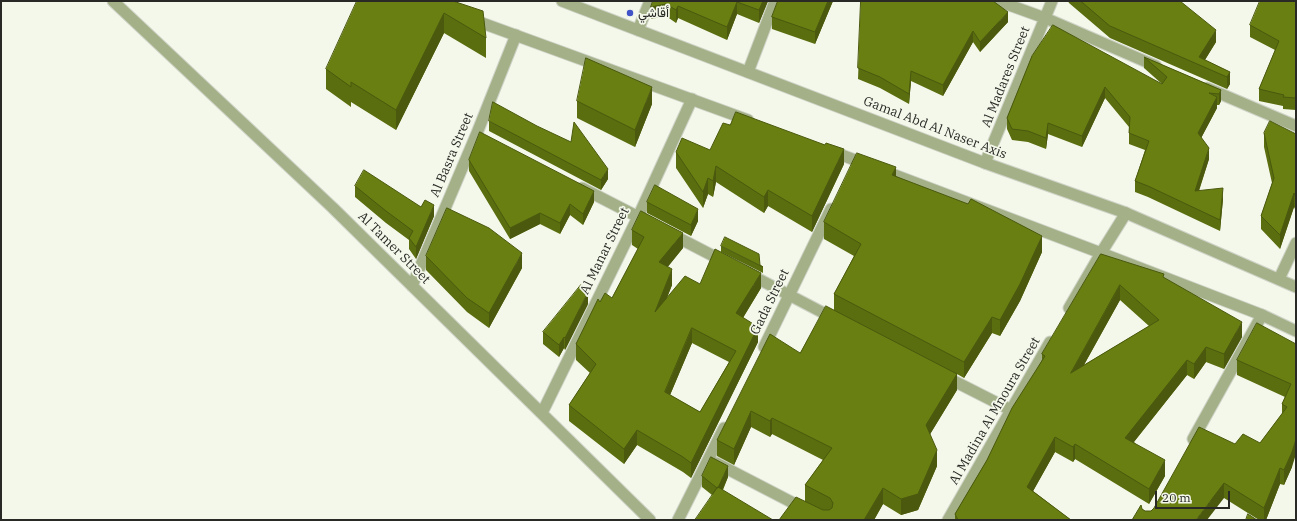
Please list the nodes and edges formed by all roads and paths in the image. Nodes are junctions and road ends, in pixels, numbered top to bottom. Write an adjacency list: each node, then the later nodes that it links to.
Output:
1 (113, 1): 26 (street, Al Tamer Street)
2 (562, 1): 9 (street, Gamal Abd Al Naser Axis)
3 (650, 1): 9 (street)
4 (775, 1): 12 (street)
5 (998, 1): 8 (street)
6 (1052, 1): 8 (street, Al Madares Street)
7 (460, 16): 10 (street)
8 (1045, 18): 11 (street); 18 (street, Al Madares Street)
9 (638, 30): 12 (street, Gamal Abd Al Naser Axis)
10 (516, 35): 14 (street); 26 (street, Al Basra Street)
11 (1167, 71)
12 (748, 72): 18 (street, Gamal Abd Al Naser Axis)
13 (1196, 83): 16 (street)
14 (692, 99): 15 (street); 22 (street, Al Manar Street)
15 (758, 124)
16 (1296, 126)
17 (817, 146): 24 (street)
18 (985, 163): 21 (street, Gamal Abd Al Naser Axis)
19 (575, 184): 22 (street)
20 (834, 203): 28 (street, Gada Street)
21 (1126, 213): 24 (street); 25 (street, Gamal Abd Al Naser Axis)
22 (638, 217): 28 (street); 37 (street, Al Manar Street)
23 (1296, 243): 25 (street)
24 (1101, 253): 29 (street); 30 (street)
25 (1279, 279): 27 (street, Gamal Abd Al Naser Axis)
26 (412, 286): 37 (street, Al Tamer Street)
27 (1296, 287)
28 (789, 295): 31 (street); 34 (street, Gada Street)
29 (1066, 314)
30 (1262, 315): 32 (street); 39 (street)
31 (846, 324)
32 (1296, 331)
33 (1054, 335): 36 (street, Al Madina Al Mnoura Street)
34 (758, 360)
35 (937, 372): 36 (street)
36 (1011, 410): 44 (street, Al Madina Al Mnoura Street)
37 (542, 413): 41 (street, Al Tamer Street)
38 (730, 417): 40 (street)
39 (1186, 452)
40 (708, 459): 42 (street); 43 (street)
41 (650, 520)
42 (678, 520)
43 (826, 520)
44 (948, 520)

